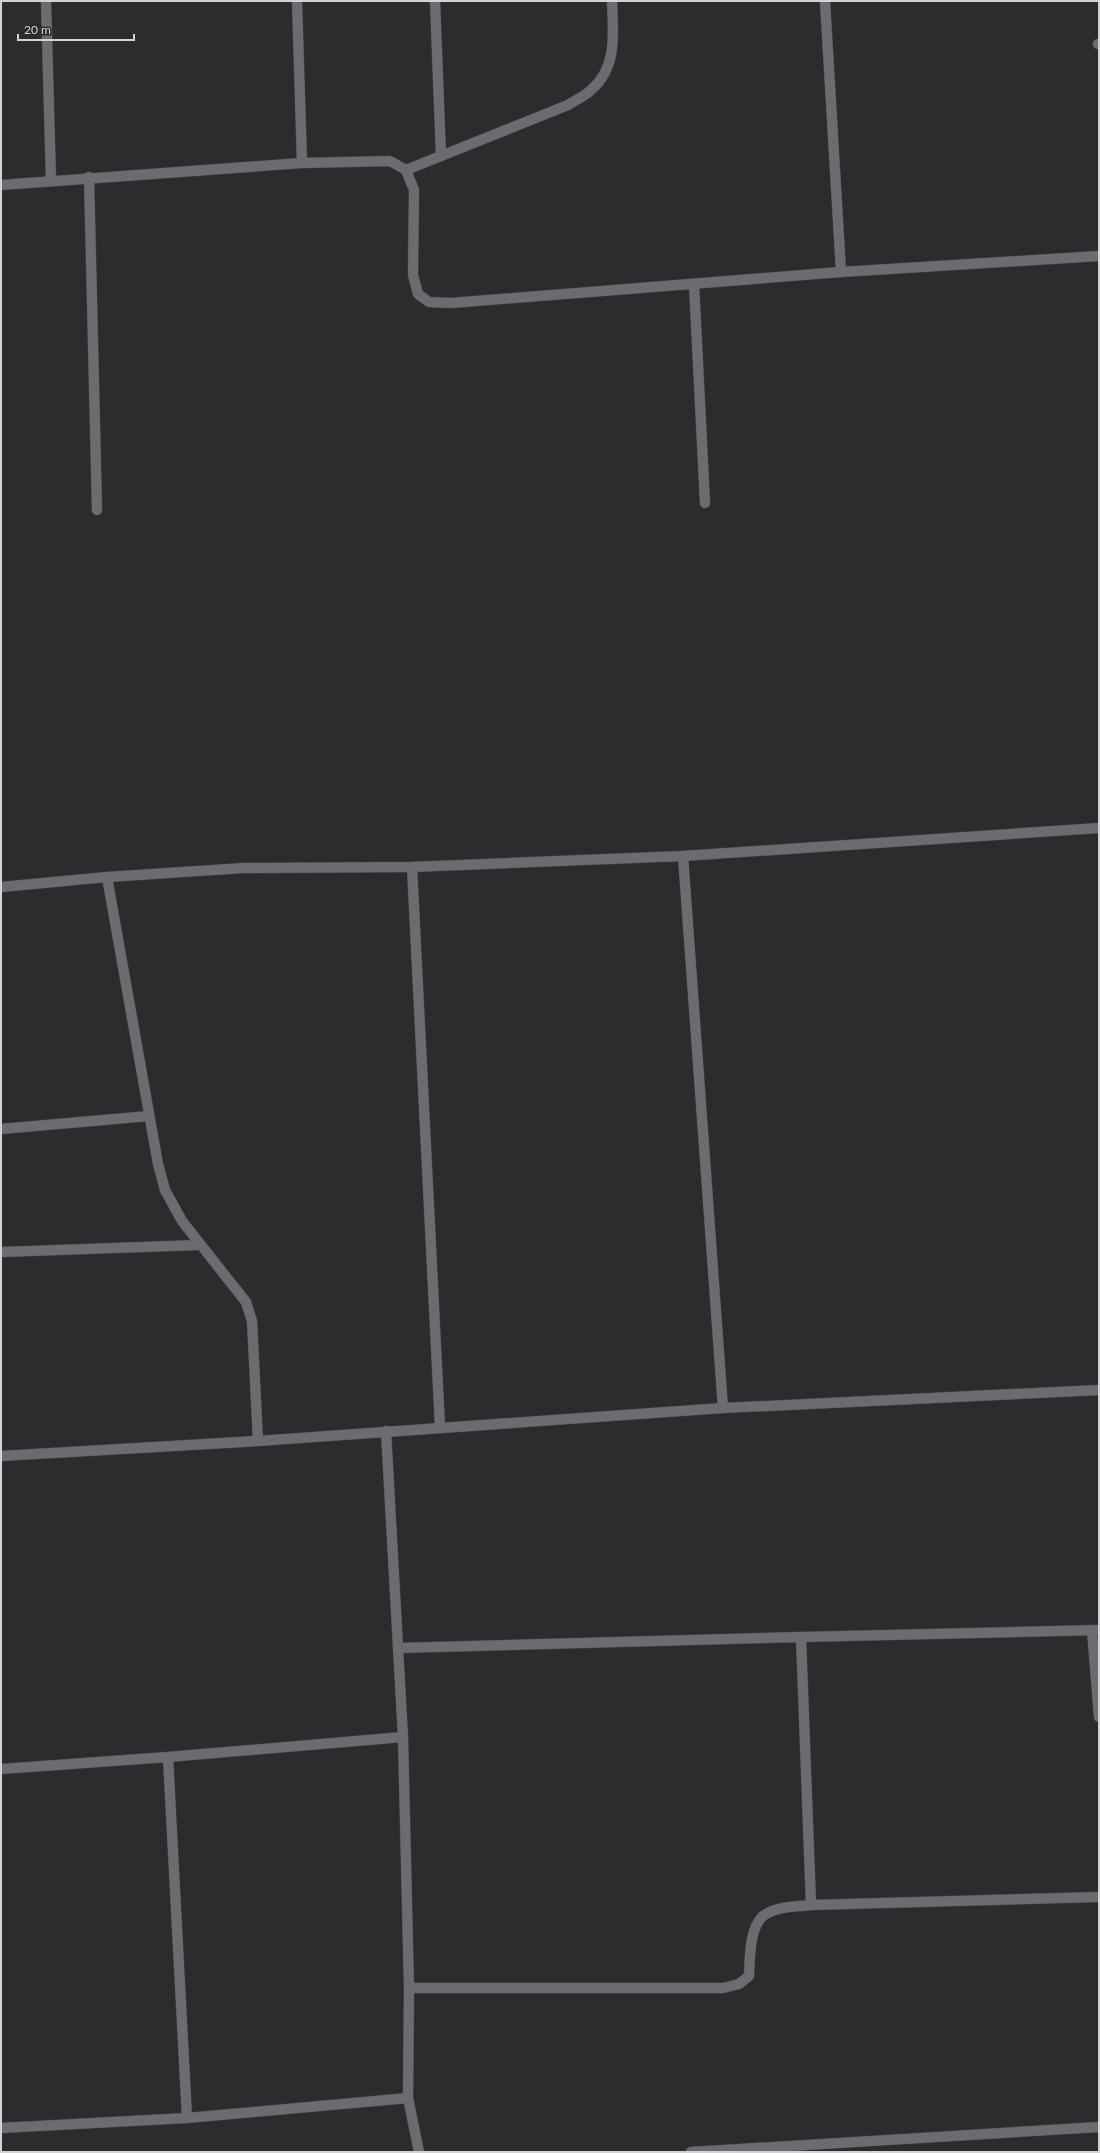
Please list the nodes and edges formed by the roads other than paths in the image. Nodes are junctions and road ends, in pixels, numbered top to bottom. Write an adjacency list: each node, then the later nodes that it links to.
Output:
1 (46, 1): 10 (street)
2 (297, 1): 7 (street)
3 (435, 1): 6 (street)
4 (612, 1): 6 (street)
5 (825, 1): 13 (street)
6 (442, 156): 8 (street)
7 (302, 163): 8 (street); 9 (street)
8 (406, 170): 14 (street)
9 (89, 177): 10 (street); 16 (street)
10 (51, 180): 11 (street)
11 (1, 185)
12 (1099, 256): 13 (street)
13 (841, 272): 14 (street)
14 (694, 284): 15 (street)
15 (705, 503)
16 (97, 510)
17 (1099, 828): 18 (street)
18 (683, 856): 19 (street); 27 (street)
19 (412, 867): 20 (street); 28 (street)
20 (107, 877): 21 (street); 22 (street)
21 (1, 887)
22 (149, 1116): 23 (street); 24 (street)
23 (1, 1129)
24 (199, 1245): 25 (street); 30 (street)
25 (1, 1252)
26 (1099, 1390): 27 (street)
27 (723, 1408): 28 (street)
28 (440, 1428): 29 (street)
29 (386, 1431): 30 (street); 34 (street)
30 (258, 1441): 31 (street)
31 (1, 1456)
32 (1096, 1630): 33 (street); 35 (street)
33 (801, 1637): 34 (street); 40 (street)
34 (398, 1648): 36 (street)
35 (1099, 1717)
36 (403, 1737): 37 (street); 41 (street)
37 (168, 1757): 38 (street); 43 (street)
38 (1, 1769)
39 (1099, 1897): 40 (street)
40 (811, 1905): 41 (street)
41 (409, 1988): 42 (street)
42 (408, 2098): 43 (street); 46 (street)
43 (187, 2118): 45 (street)
44 (1099, 2127): 47 (street)
45 (1, 2128)
46 (419, 2152)
47 (691, 2152)

